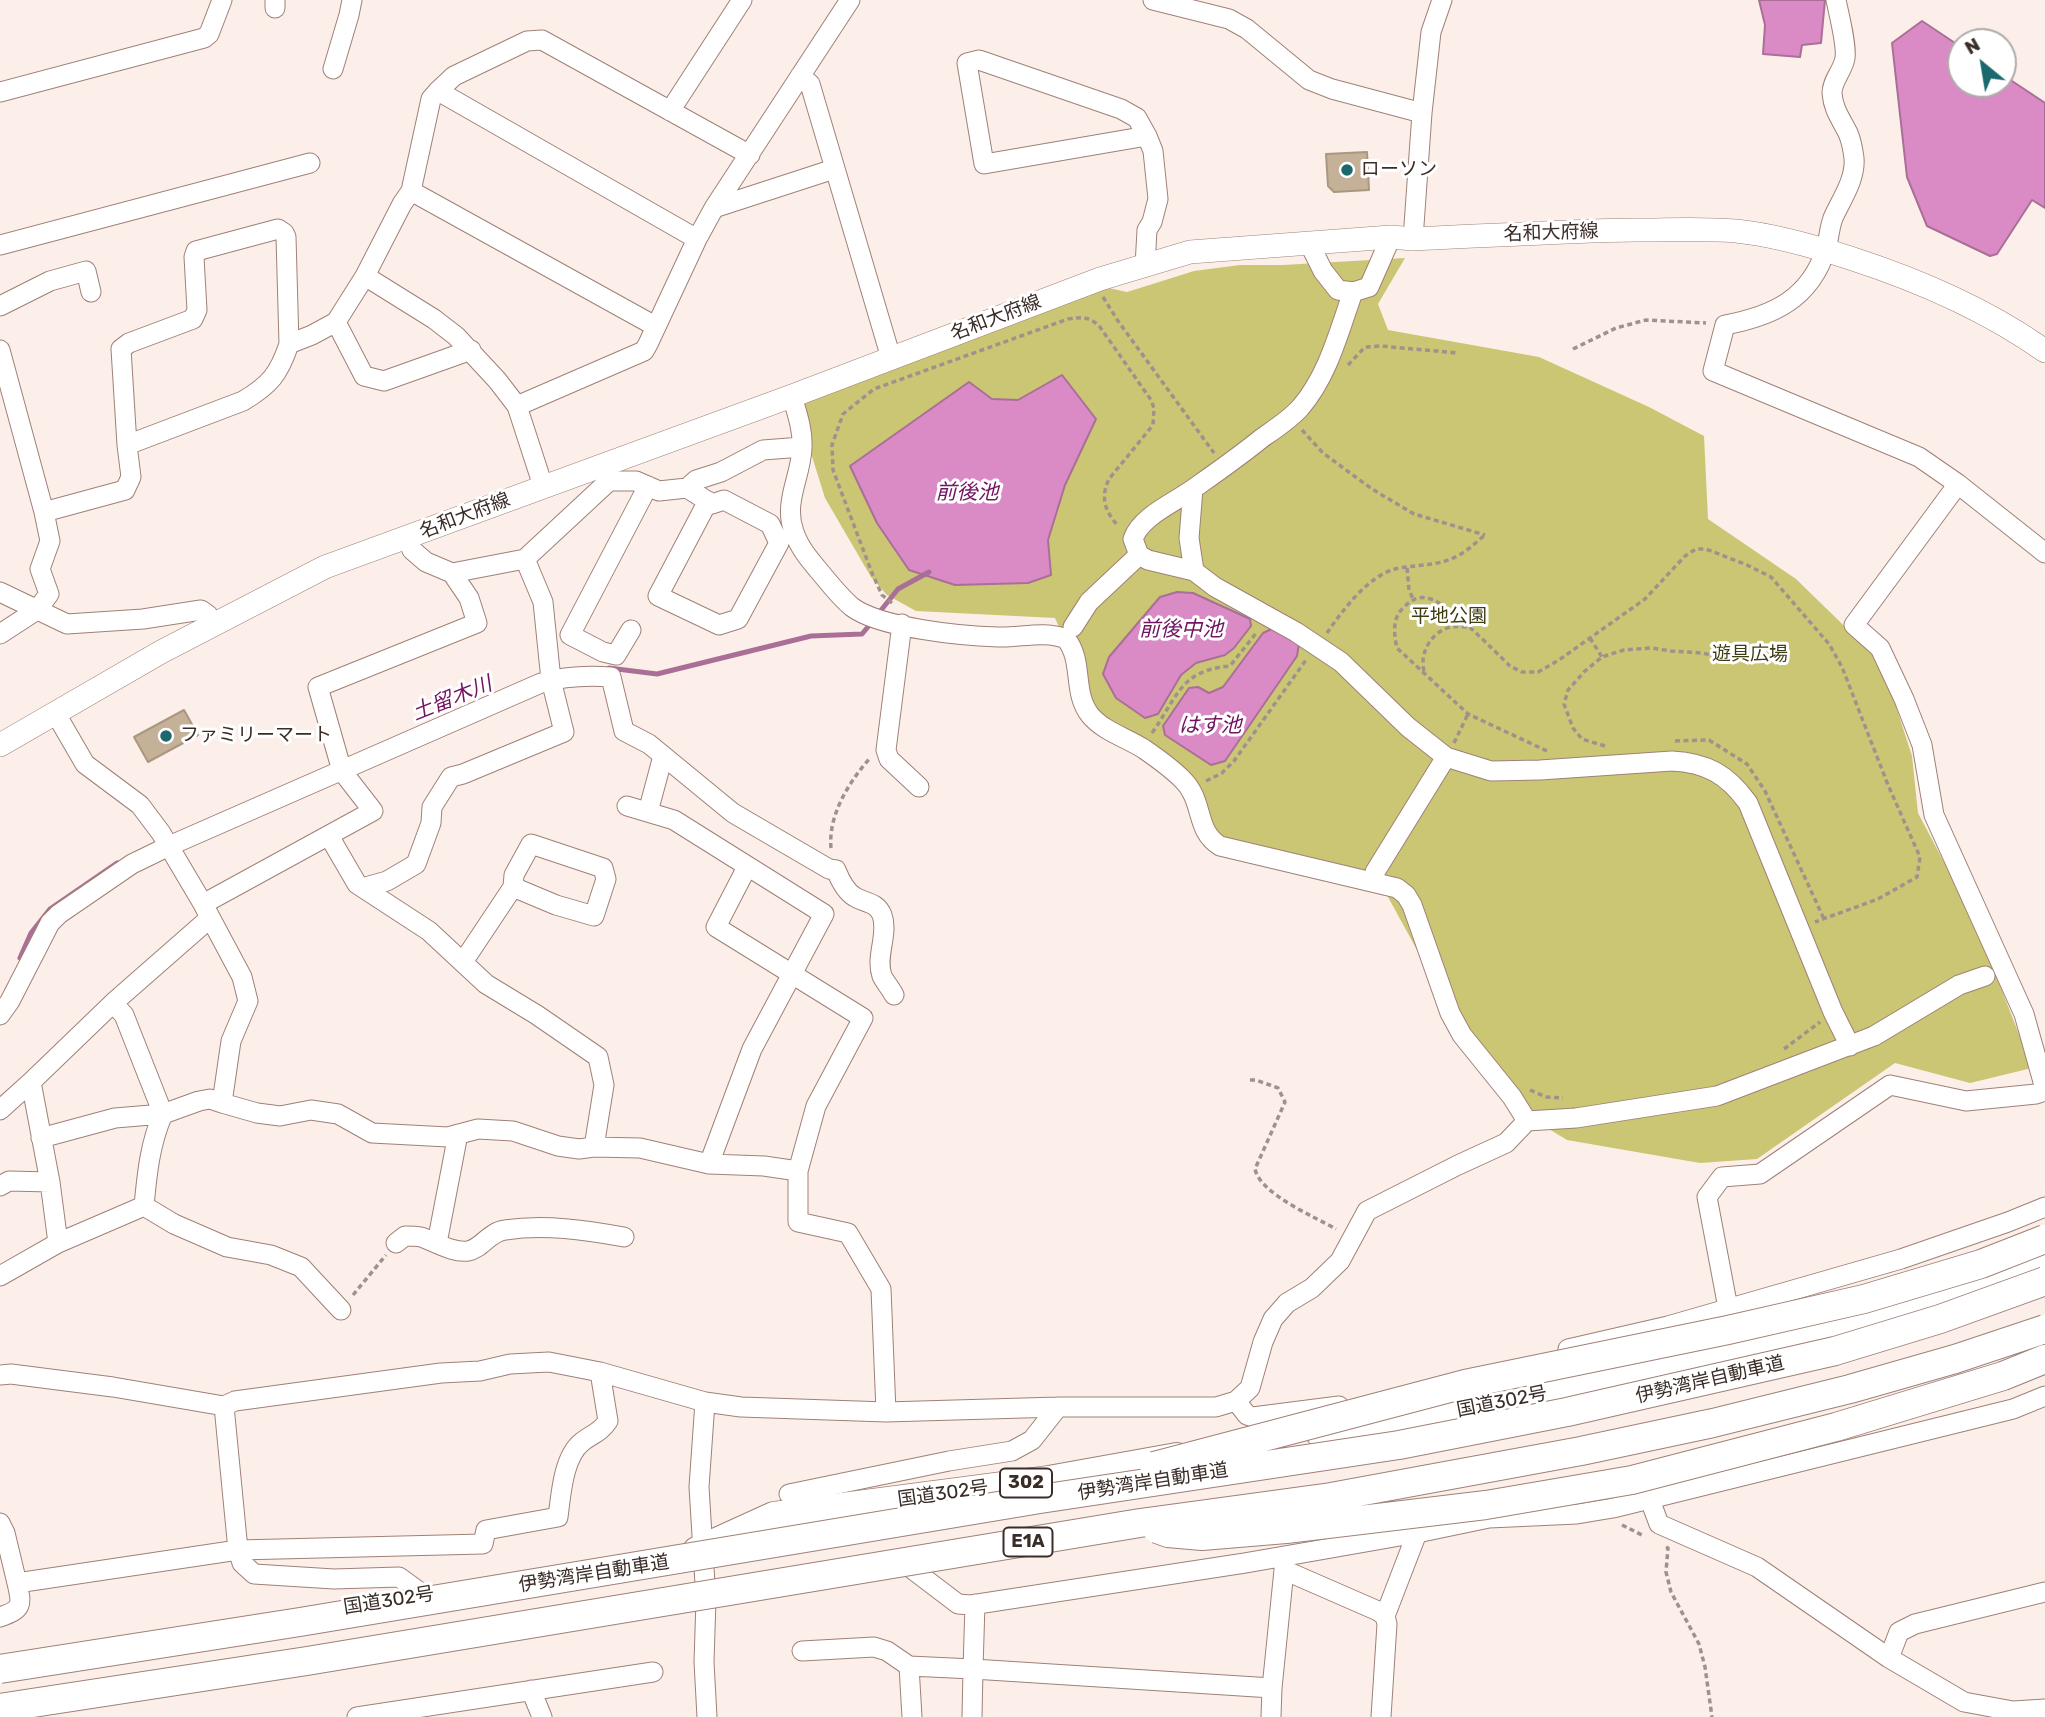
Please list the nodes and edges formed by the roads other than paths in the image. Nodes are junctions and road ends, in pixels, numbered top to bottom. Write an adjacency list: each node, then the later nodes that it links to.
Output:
1 (222, 0): 11 (street)
2 (352, 0): 8 (street)
3 (742, 0): 12 (street)
4 (849, 0): 9 (street)
5 (1153, 0): 13 (street)
6 (1442, 0): 13 (street)
7 (1836, 0): 24 (street)
8 (333, 69)
9 (800, 76): 15 (street); 17 (street)
10 (438, 91): 12 (street); 18 (street); 21 (street)
11 (0, 92)
12 (670, 111): 15 (street)
13 (1422, 113): 20 (street)
14 (1147, 136): 14 (street); 25 (street)
15 (750, 155): 19 (street)
16 (310, 163): 23 (street)
17 (834, 169): 19 (street); 36 (street)
18 (411, 191): 26 (street); 31 (street)
19 (714, 208): 21 (street)
20 (1402, 238): 22 (main road, 名和大府線); 24 (main road, 名和大府線); 28 (street)
21 (697, 239): 31 (street)
22 (1309, 243): 25 (main road, 名和大府線); 28 (street)
23 (0, 245)
24 (1825, 250): 35 (main road, 名和大府線); 41 (street)
25 (1144, 266): 36 (main road, 名和大府線)
26 (365, 276): 30 (street); 33 (street)
27 (91, 292): 29 (street)
28 (1353, 292): 45 (street)
29 (0, 306)
30 (336, 322): 32 (street); 33 (street)
31 (655, 326): 38 (street)
32 (289, 344): 39 (street); 39 (street)
33 (471, 350): 38 (street)
34 (0, 351): 47 (street)
35 (2045, 351)
36 (891, 358): 37 (main road, 名和大府線)
37 (792, 396): 40 (street); 42 (main road, 名和大府線)
38 (517, 406): 42 (street)
39 (127, 445): 47 (street)
40 (802, 447): 44 (street); 56 (street)
41 (1958, 484): 50 (street); 85 (street)
42 (543, 486): 48 (main road, 名和大府線)
43 (648, 486): 44 (street); 51 (street); 59 (street)
44 (687, 488): 46 (street)
45 (1193, 489): 49 (street); 52 (street)
46 (708, 501): 46 (street)
47 (44, 512): 55 (street)
48 (407, 538): 53 (street); 57 (main road, 名和大府線)
49 (1136, 547): 52 (street); 58 (street)
50 (2045, 553)
51 (525, 559): 53 (street); 61 (street)
52 (1194, 571): 65 (street)
53 (452, 572): 66 (street)
54 (0, 592): 55 (street)
55 (37, 610): 57 (street); 60 (street)
56 (888, 617): 67 (street); 89 (street)
57 (214, 624): 62 (main road, 名和大府線)
58 (1073, 626)
59 (631, 630)
60 (0, 634)
61 (551, 680): 64 (street); 66 (street); 75 (street)
62 (57, 714): 63 (main road, 名和大府線); 71 (street)
63 (0, 745)
64 (663, 756): 69 (street); 80 (street)
65 (1446, 757): 73 (street); 83 (street)
66 (340, 764): 70 (street); 71 (street)
67 (919, 787)
68 (627, 806): 69 (street)
69 (648, 812): 72 (street)
70 (328, 836): 75 (street); 76 (street)
71 (165, 840): 76 (street); 82 (street)
72 (747, 867): 78 (street); 78 (street)
73 (1375, 872)
74 (513, 887): 74 (street); 77 (street)
75 (367, 890): 77 (street)
76 (207, 911): 81 (street); 86 (street)
77 (463, 962): 92 (street)
78 (793, 974): 93 (street); 94 (street)
79 (1984, 976): 83 (street)
80 (894, 995)
81 (113, 1003): 84 (street); 88 (street)
82 (0, 1015)
83 (1850, 1046): 89 (street)
84 (31, 1082): 87 (street); 91 (street)
85 (2045, 1090): 107 (street)
86 (222, 1103): 88 (street); 90 (street)
87 (0, 1110)
88 (163, 1114): 91 (street); 97 (street)
89 (1527, 1121): 114 (street)
90 (458, 1134): 92 (street); 103 (street)
91 (41, 1138): 95 (street)
92 (594, 1147): 93 (street)
93 (709, 1164): 94 (street)
94 (798, 1171): 118 (street)
95 (50, 1182): 96 (street); 101 (street)
96 (0, 1186)
97 (144, 1206): 101 (street); 108 (street)
98 (2045, 1207): 107 (street)
99 (624, 1237): 103 (street)
100 (2045, 1239): 120 (highway, bridge)
101 (58, 1243): 105 (street)
102 (396, 1243): 103 (street)
103 (437, 1243)
104 (2045, 1260): 126 (highway, 国道302号 / 302)
105 (0, 1276)
106 (2045, 1281): 120 (highway, 伊勢湾岸自動車道 / E1A, bridge)
107 (1728, 1308): 114 (street)
108 (341, 1310)
109 (2045, 1331): 123 (highway, 伊勢湾岸自動車道 / E1A, bridge); 128 (highway)
110 (2045, 1359): 123 (highway, bridge)
111 (600, 1372): 115 (street); 116 (street); 125 (street)
112 (0, 1375): 116 (street)
113 (2045, 1396): 121 (street)
114 (1236, 1401): 117 (street)
115 (705, 1402): 118 (street); 126 (street)
116 (224, 1406): 125 (street)
117 (1058, 1407): 118 (street); 119 (street)
118 (886, 1412)
119 (789, 1494)
120 (1040, 1499): 140 (highway, 伊勢湾岸自動車道 / E1A, bridge)
121 (1650, 1500): 124 (street); 137 (street)
122 (0, 1523): 129 (street)
123 (1140, 1523): 146 (highway, 伊勢湾岸自動車道 / E1A, bridge)
124 (1417, 1533): 127 (street); 134 (street)
125 (238, 1550): 129 (street); 131 (street)
126 (702, 1550): 131 (highway, 国道302号 / 302); 132 (street)
127 (1285, 1563): 133 (street); 134 (street); 143 (street)
128 (912, 1569): 132 (highway); 133 (street)
129 (17, 1583): 135 (street)
130 (2045, 1592): 137 (street)
131 (425, 1596): 138 (highway, 国道302号 / 302)
132 (706, 1600): 146 (highway); 150 (street)
133 (975, 1605): 141 (street)
134 (1385, 1616): 154 (street)
135 (0, 1617)
136 (802, 1651): 139 (street)
137 (1889, 1657): 145 (street)
138 (0, 1663)
139 (909, 1666): 141 (street); 151 (street)
140 (0, 1669)
141 (973, 1669): 143 (street); 152 (street)
142 (653, 1672): 144 (street)
143 (1272, 1688): 153 (street)
144 (531, 1690): 147 (street); 149 (street)
145 (2045, 1709)
146 (0, 1710)
147 (451, 1710): 148 (street)
148 (357, 1717)
149 (542, 1717)
150 (707, 1717)
151 (912, 1717)
152 (972, 1717)
153 (1271, 1717)
154 (1381, 1717)

